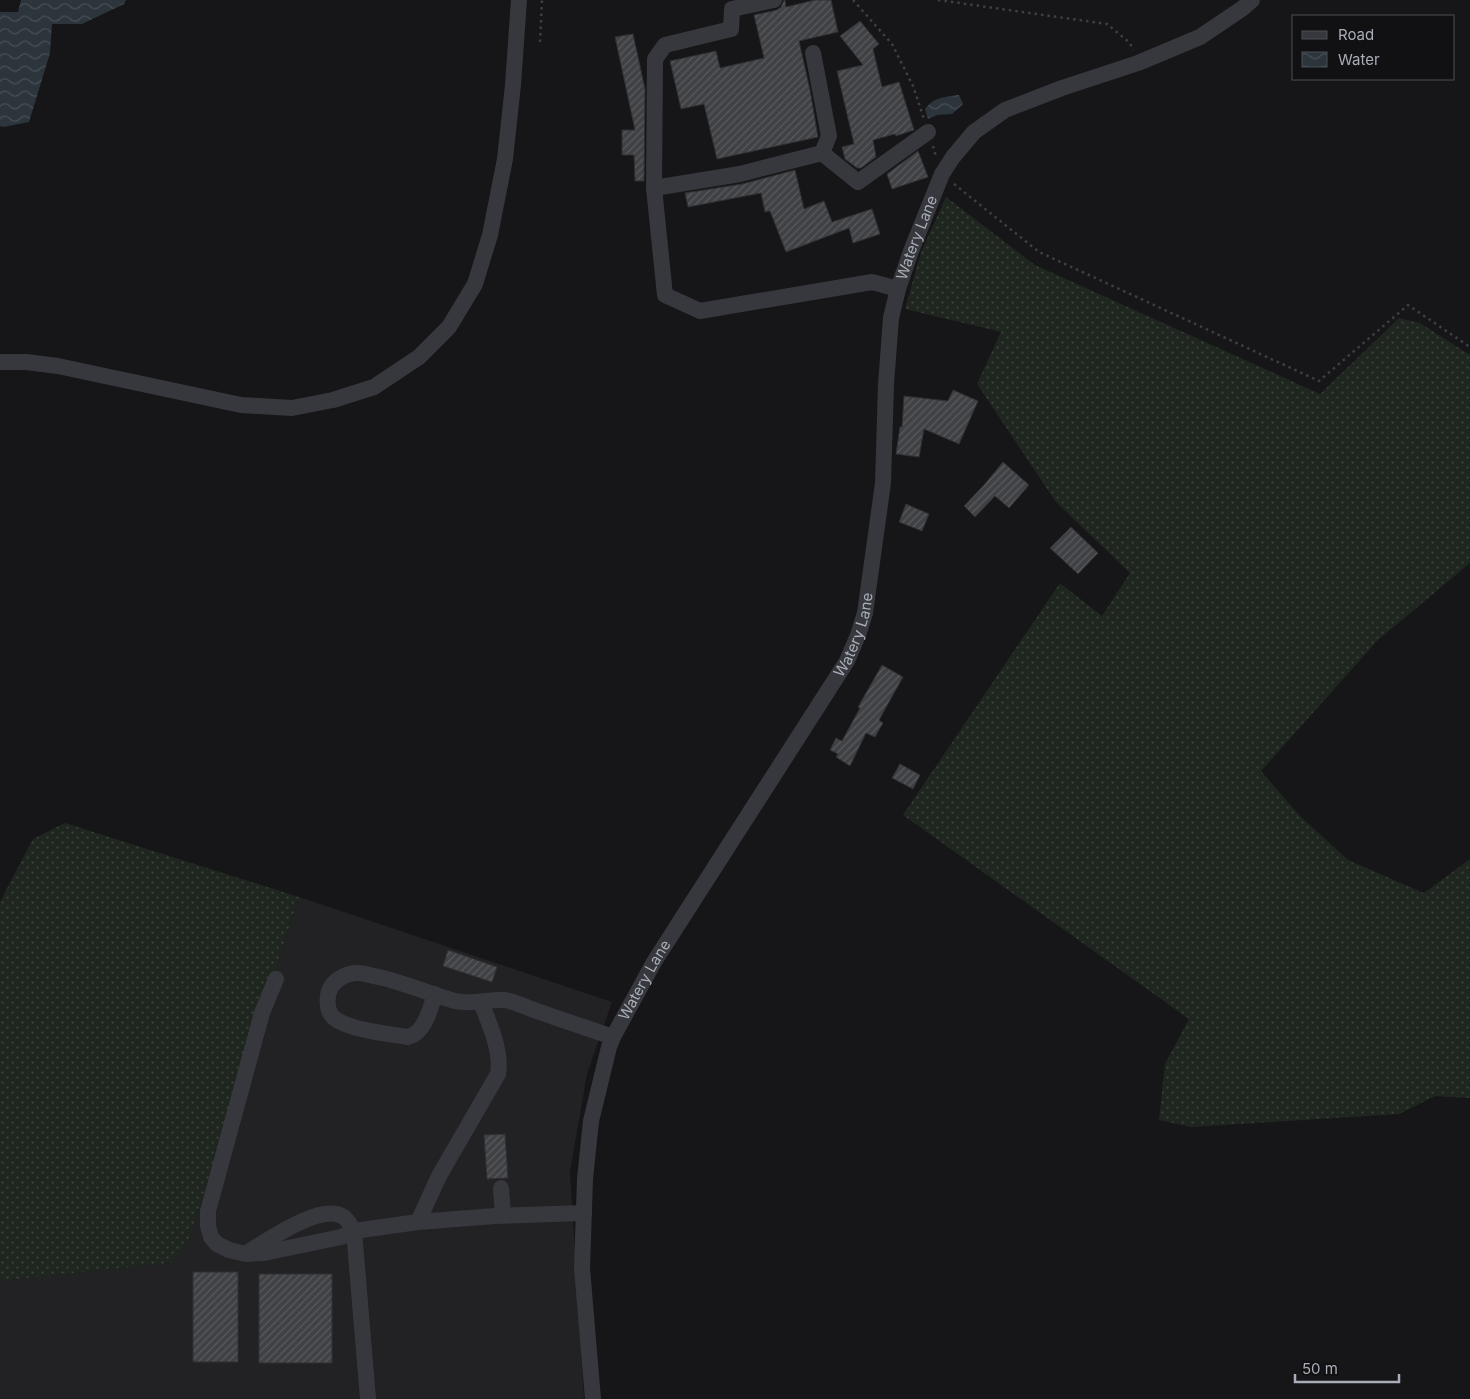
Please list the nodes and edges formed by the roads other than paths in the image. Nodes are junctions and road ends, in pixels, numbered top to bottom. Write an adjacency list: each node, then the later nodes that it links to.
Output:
1 (519, 0): 9 (street)
2 (774, 0): 7 (street)
3 (1252, 0): 8 (street, Watery Lane)
4 (813, 53): 6 (street)
5 (928, 132): 6 (street)
6 (822, 154): 7 (street)
7 (654, 188): 8 (street)
8 (898, 289): 13 (street, Watery Lane)
9 (0, 362)
10 (276, 979): 19 (street)
11 (435, 994): 11 (street); 12 (street)
12 (481, 1002): 13 (street); 17 (street)
13 (612, 1037): 15 (street, Watery Lane)
14 (501, 1188): 16 (street)
15 (584, 1213): 16 (street); 21 (street, Watery Lane)
16 (503, 1215): 17 (street)
17 (418, 1222): 18 (street)
18 (354, 1231): 19 (street); 19 (street); 20 (street)
19 (246, 1254)
20 (368, 1399)
21 (593, 1399)

